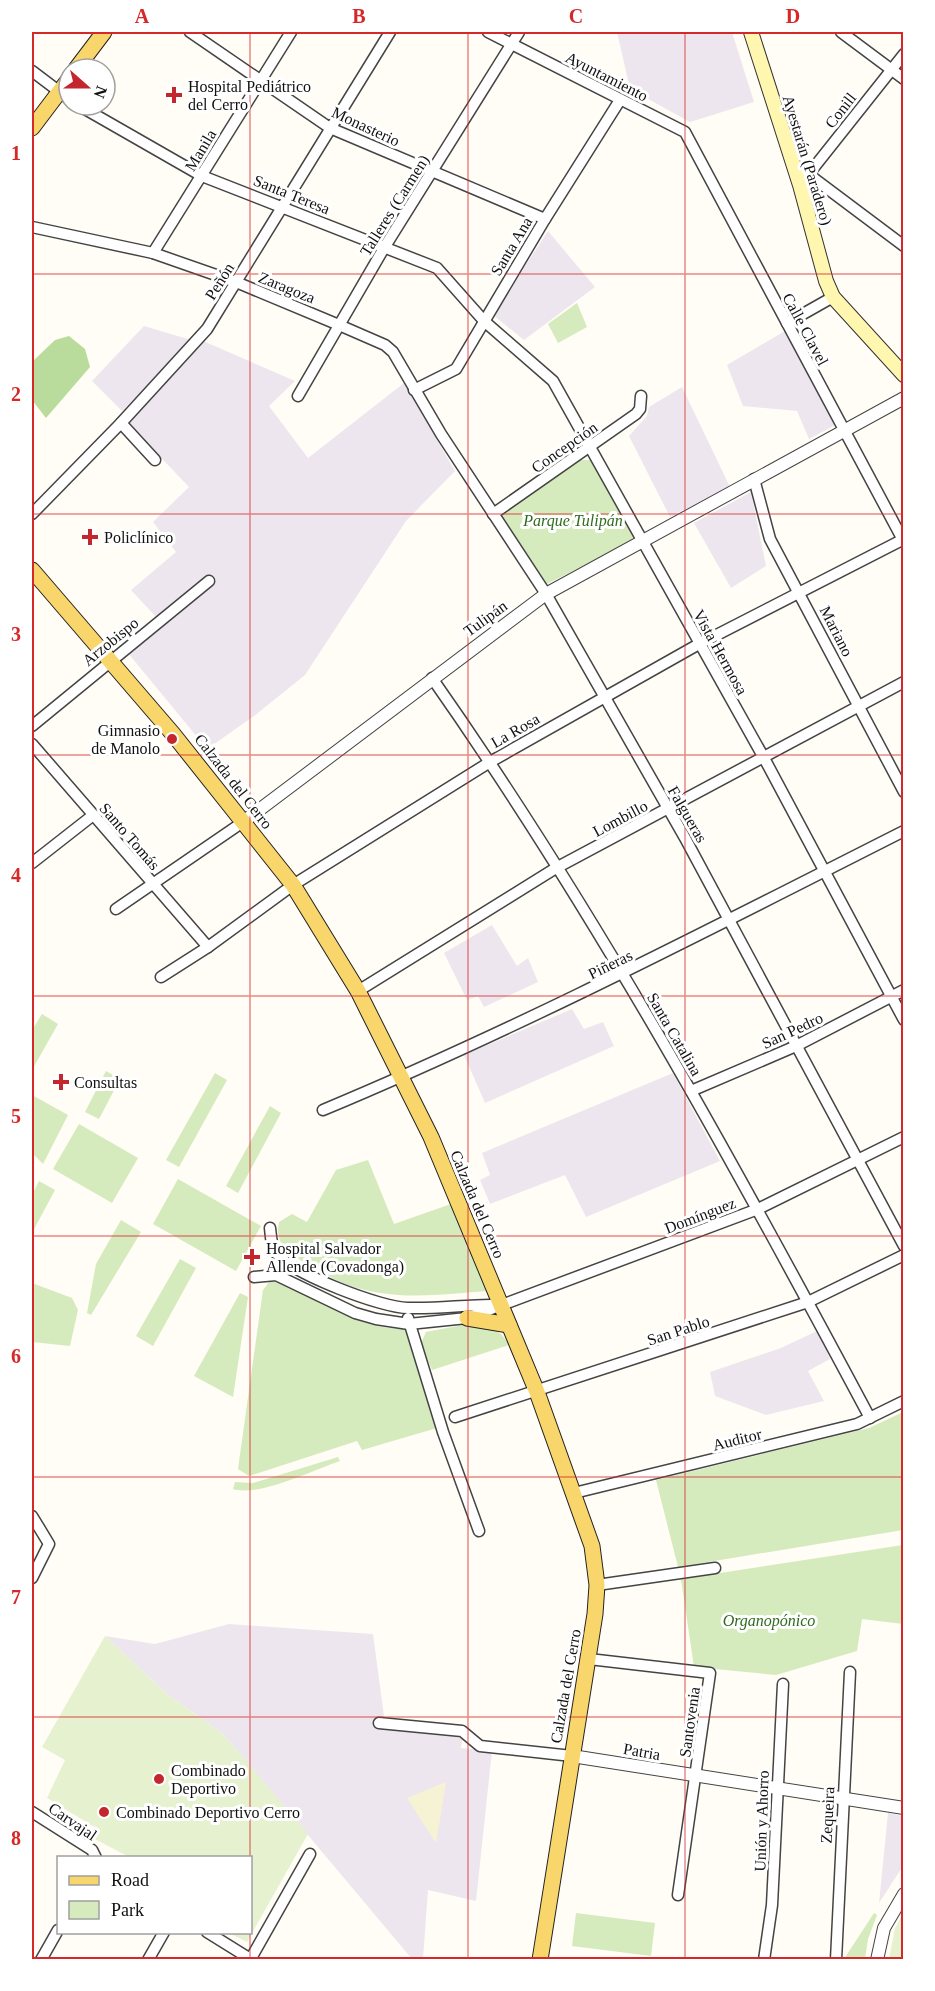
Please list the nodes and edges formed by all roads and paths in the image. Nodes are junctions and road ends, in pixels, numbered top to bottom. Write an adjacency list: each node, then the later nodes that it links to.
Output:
1 (104, 32): 11 (main road)
2 (190, 32): 15 (street, Monasterio)
3 (291, 32): 15 (street, Manila)
4 (390, 32): 21 (street, Peñón)
5 (488, 32): 9 (street, Ayuntamiento)
6 (519, 32): 9 (street, Talleres (Carmen))
7 (751, 32): 23 (main road, Ayestarán (Paradero))
8 (841, 32): 12 (street)
9 (512, 44): 17 (street, Ayuntamiento); 24 (street, Talleres (Carmen))
10 (903, 54): 12 (street, Conill)
11 (85, 57)
12 (891, 70): 14 (street); 25 (street, Conill)
13 (32, 71): 16 (street)
14 (903, 79)
15 (260, 81): 21 (street, Monasterio); 26 (street, Manila)
16 (57, 90)
17 (620, 100): 22 (street, Ayuntamiento); 29 (street, Santa Ana)
18 (57, 102): 20 (main road)
19 (99, 117): 26 (street, Santa Teresa)
20 (32, 128)
21 (330, 128): 24 (street, Monasterio); 28 (street, Peñón)
22 (682, 130): 37 (street, Calle Clavel)
23 (792, 161): 25 (street); 27 (main road, Ayestarán (Paradero))
24 (432, 173): 29 (street, Monasterio); 32 (street, Talleres (Carmen))
25 (808, 174): 27 (street, Conill); 31 (street)
26 (202, 176): 28 (street, Santa Teresa); 33 (street, Manila)
27 (800, 185): 35 (main road, Ayestarán (Paradero))
28 (283, 206): 32 (street, Santa Teresa); 34 (street, Peñón)
29 (545, 219): 36 (street, Santa Ana)
30 (32, 227): 33 (street, Zaragoza)
31 (903, 246)
32 (384, 248): 36 (street, Santa Teresa); 38 (street, Talleres (Carmen))
33 (153, 253): 34 (street, Zaragoza)
34 (236, 282): 38 (street, Zaragoza); 45 (street, Peñón)
35 (833, 297): 37 (street); 39 (main road)
36 (484, 321): 40 (street, Santa Ana); 47 (street, Vista Hermosa)
37 (787, 323): 46 (street, Calle Clavel)
38 (339, 325): 40 (street, Zaragoza); 41 (street, Talleres (Carmen))
39 (903, 375)
40 (414, 390): 44 (street, Zaragoza)
41 (298, 396)
42 (641, 396): 47 (street, Concepción)
43 (903, 398): 46 (street, Tulipán)
44 (426, 410): 51 (street, Falgueras)
45 (121, 423): 48 (street); 50 (street, Peñón)
46 (844, 431): 49 (street, Tulipán); 52 (street, Calle Clavel)
47 (590, 447): 51 (street, Concepción); 53 (street, Vista Hermosa)
48 (155, 460)
49 (754, 479): 53 (street, Tulipán); 56 (street, Mariano)
50 (32, 514)
51 (493, 514): 57 (street, Falgueras)
52 (903, 540): 56 (street, La Rosa)
53 (642, 541): 57 (street, Tulipán); 58 (street, Vista Hermosa)
54 (32, 570): 59 (main road, Calzada del Cerro)
55 (208, 581): 59 (street, Arzobispo)
56 (800, 592): 58 (street, La Rosa); 63 (street, Mariano)
57 (546, 594): 60 (street, Tulipán); 62 (street, Falgueras)
58 (699, 644): 62 (street, La Rosa); 66 (street, Vista Hermosa)
59 (110, 660): 64 (street, Arzobispo); 71 (main road, Calzada del Cerro)
60 (432, 678): 67 (street, Santa Catalina); 71 (street, Tulipán)
61 (903, 682): 63 (street, Lombillo)
62 (604, 695): 67 (street, La Rosa); 69 (street, Falgueras)
63 (859, 706): 66 (street, Lombillo); 68 (street, Mariano)
64 (32, 726)
65 (32, 744): 70 (street, Santo Tomás)
66 (764, 758): 69 (street, Lombillo); 75 (street, Vista Hermosa)
67 (490, 762): 74 (street, Santa Catalina); 77 (street, La Rosa)
68 (903, 792)
69 (668, 810): 74 (street, Lombillo); 79 (street, Falgueras)
70 (92, 816): 73 (street); 76 (street, Santo Tomás)
71 (243, 822): 76 (street, Tulipán); 77 (main road, Calzada del Cerro)
72 (903, 831): 75 (street, Piñeras)
73 (32, 863)
74 (556, 868): 81 (street, Santa Catalina); 84 (street, Lombillo)
75 (825, 873): 79 (street, Piñeras); 85 (street, Vista Hermosa)
76 (153, 885): 78 (street, Tulipán); 80 (street, Santo Tomás)
77 (293, 885): 80 (street, La Rosa); 84 (main road, Calzada del Cerro)
78 (116, 909)
79 (729, 920): 81 (street, Piñeras); 87 (street, Falgueras)
80 (208, 947): 82 (street, La Rosa)
81 (623, 975): 88 (street, Piñeras); 89 (street, Santa Catalina)
82 (161, 977)
83 (903, 990): 85 (street, San Pedro)
84 (358, 991): 88 (main road, Calzada del Cerro)
85 (891, 997): 86 (street, Vista Hermosa); 87 (street, San Pedro)
86 (903, 1020)
87 (796, 1046): 89 (street, San Pedro); 92 (street, Falgueras)
88 (403, 1077): 90 (street, Piñeras); 99 (main road, Calzada del Cerro)
89 (691, 1091): 93 (street, Santa Catalina)
90 (323, 1110)
91 (903, 1137): 92 (street, Domínguez)
92 (857, 1161): 93 (street, Domínguez); 95 (street, Falgueras)
93 (758, 1209): 98 (street, Santa Catalina); 99 (street, Domínguez)
94 (270, 1228): 100 (street, Domínguez)
95 (903, 1246)
96 (903, 1255): 98 (street, San Pablo)
97 (254, 1277): 102 (street, Domínguez)
98 (808, 1302): 104 (street, San Pablo); 107 (street, Santa Catalina)
99 (501, 1304): 100 (street, Domínguez); 101 (street, Domínguez); 103 (main road, Calzada del Cerro)
100 (408, 1308): 102 (street)
101 (467, 1318): 102 (street, Domínguez); 103 (main road)
102 (409, 1324): 110 (street)
103 (509, 1325): 104 (main road, Calzada del Cerro)
104 (537, 1392): 106 (street, San Pablo); 108 (main road, Calzada del Cerro)
105 (903, 1401): 107 (street, Auditor)
106 (455, 1417)
107 (870, 1418): 108 (street, Auditor)
108 (574, 1493): 113 (main road, Calzada del Cerro)
109 (32, 1516): 112 (street)
110 (479, 1531)
111 (715, 1568): 113 (street)
112 (32, 1578)
113 (597, 1585): 114 (main road, Calzada del Cerro)
114 (589, 1659): 118 (main road, Calzada del Cerro); 119 (street, Santovenia)
115 (850, 1672): 121 (street, Zequeira)
116 (783, 1684): 120 (street, Unión y Ahorro)
117 (379, 1723): 118 (street, Patria)
118 (572, 1756): 119 (street, Patria); 134 (main road, Calzada del Cerro)
119 (697, 1777): 120 (street, Patria); 127 (street, Santovenia)
120 (777, 1788): 121 (street, Patria); 135 (street, Unión y Ahorro)
121 (843, 1800): 122 (street, Patria); 136 (street, Zequeira)
122 (903, 1808)
123 (32, 1812): 125 (street, Carvajal)
124 (310, 1854): 133 (street)
125 (95, 1856)
126 (903, 1894): 137 (street)
127 (678, 1895)
128 (57, 1932): 131 (street)
129 (163, 1934): 132 (street)
130 (210, 1934): 133 (street)
131 (41, 1959)
132 (148, 1959)
133 (251, 1959)
134 (540, 1959)
135 (765, 1959)
136 (836, 1959)
137 (877, 1959)

